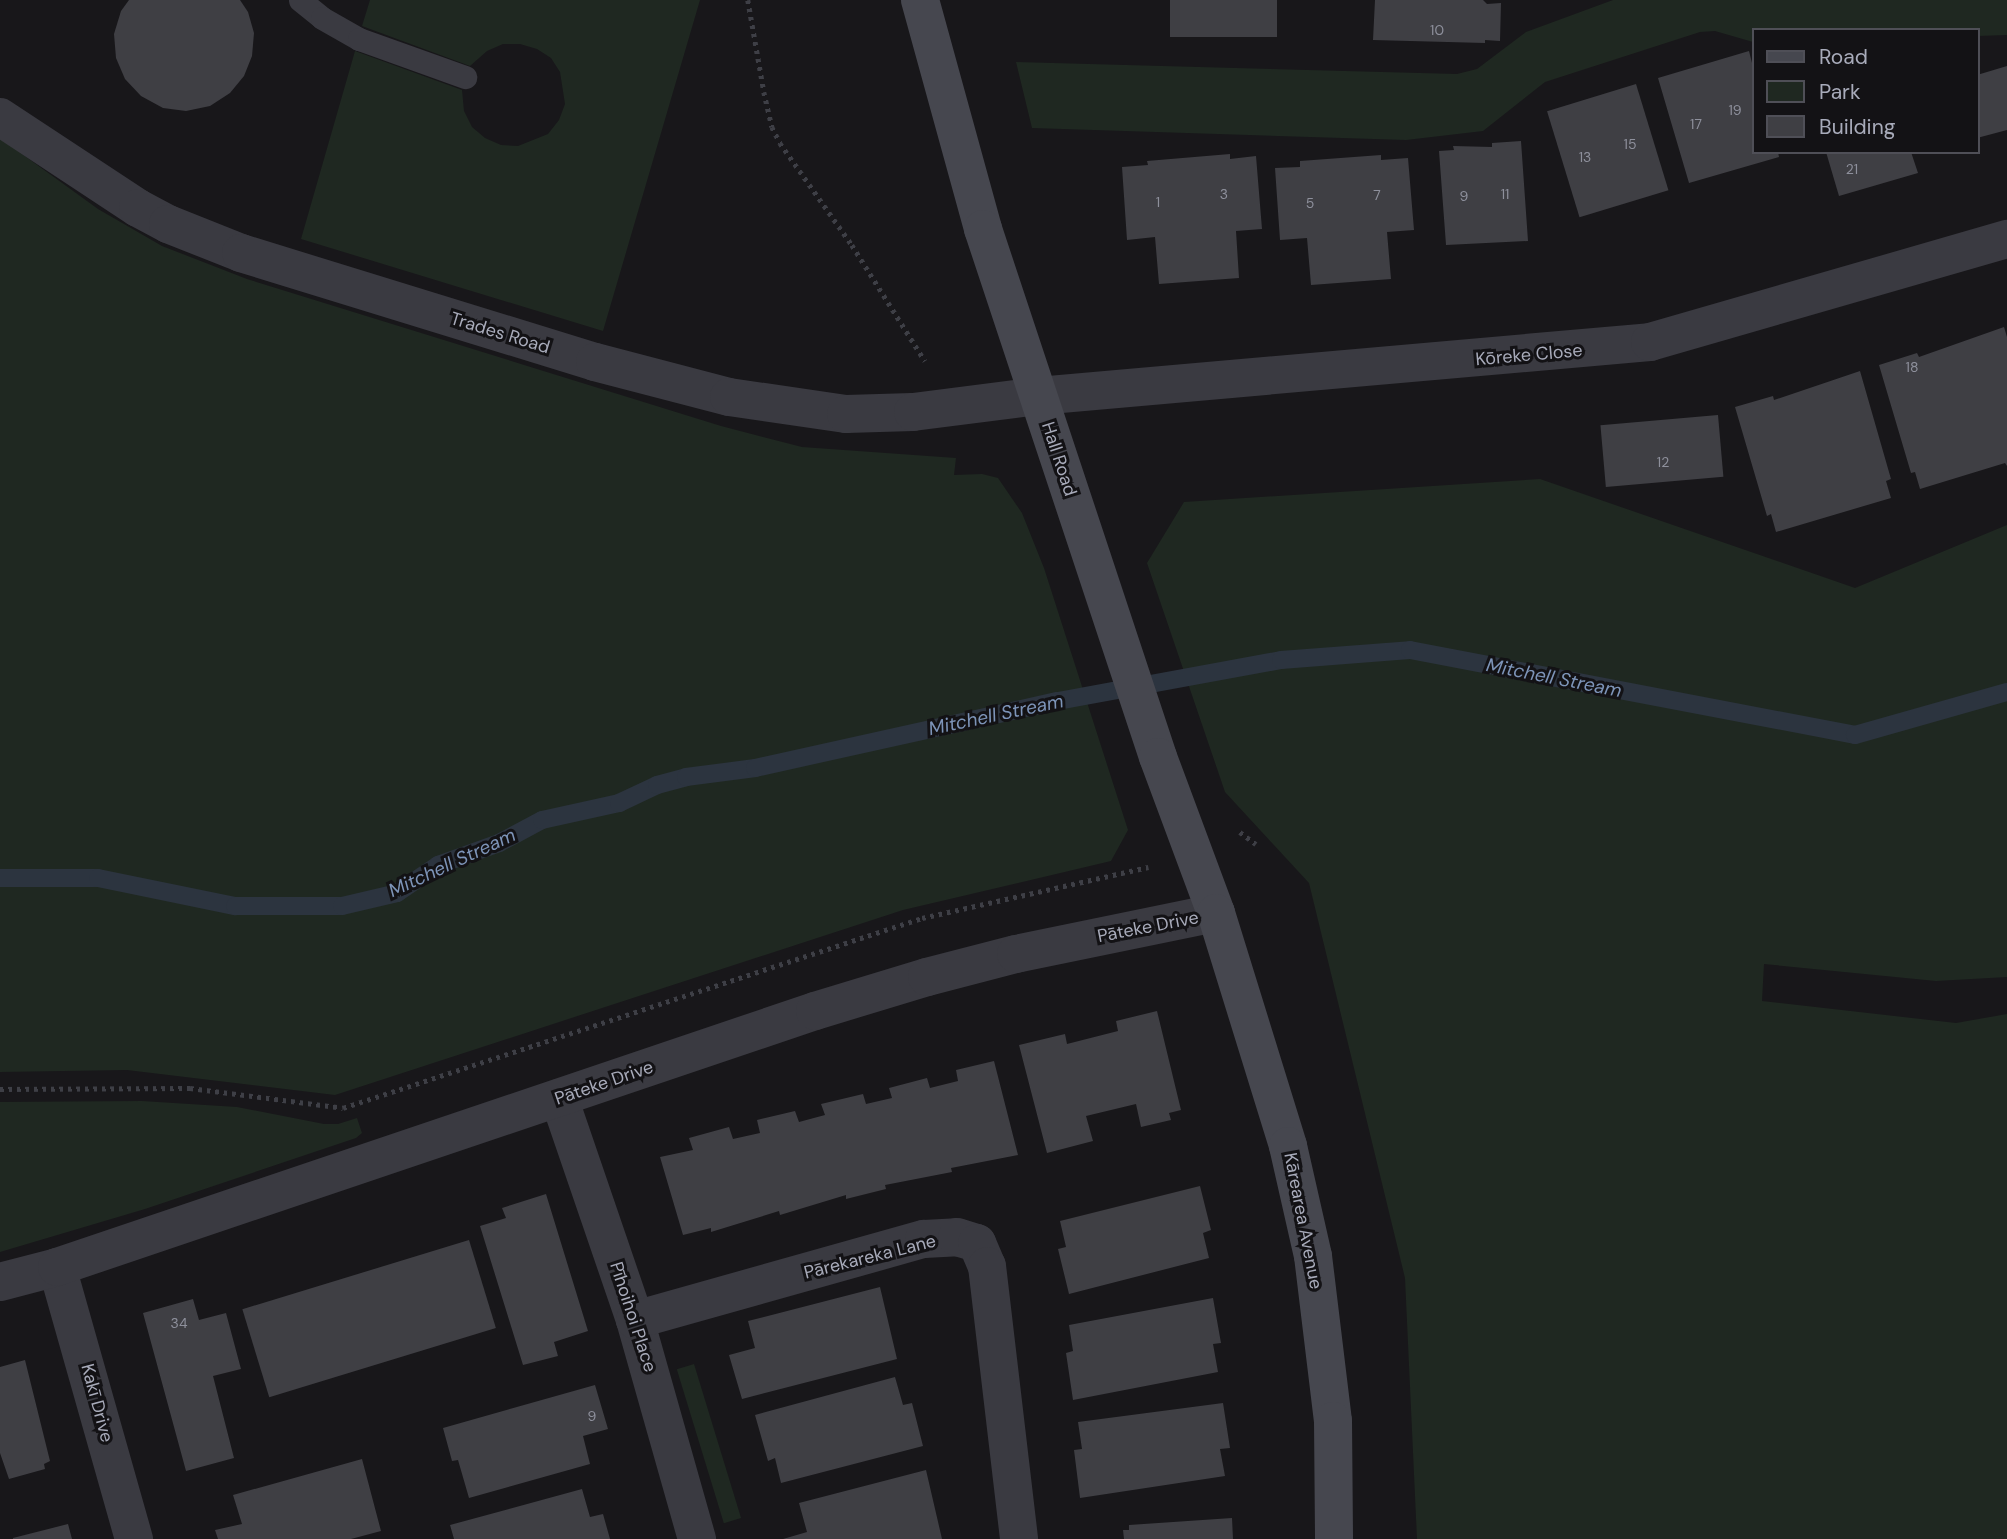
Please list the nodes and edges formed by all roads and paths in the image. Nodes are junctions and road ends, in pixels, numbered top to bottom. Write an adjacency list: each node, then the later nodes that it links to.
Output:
1 (300, 0): 4 (lane)
2 (748, 0): 7 (path)
3 (920, 0): 8 (street, Hall Road)
4 (465, 77)
5 (0, 117): 8 (street, Trades Road)
6 (2007, 239): 8 (street, Kōreke Close)
7 (926, 363)
8 (1038, 396): 10 (street, Hall Road)
9 (1161, 864): 11 (path)
10 (1216, 913): 12 (street, Pāteke Drive); 19 (street, Kārearea Avenue)
11 (0, 1089)
12 (559, 1098): 13 (street, Pāteke Drive); 15 (street, Pīhoihoi Place)
13 (57, 1267): 14 (street, Pāteke Drive); 16 (street, Kakī Drive)
14 (0, 1282)
15 (635, 1320): 17 (street, Pīhoihoi Place); 18 (street, Pārekareka Lane)
16 (134, 1539)
17 (697, 1539)
18 (1018, 1539)
19 (1334, 1539)

